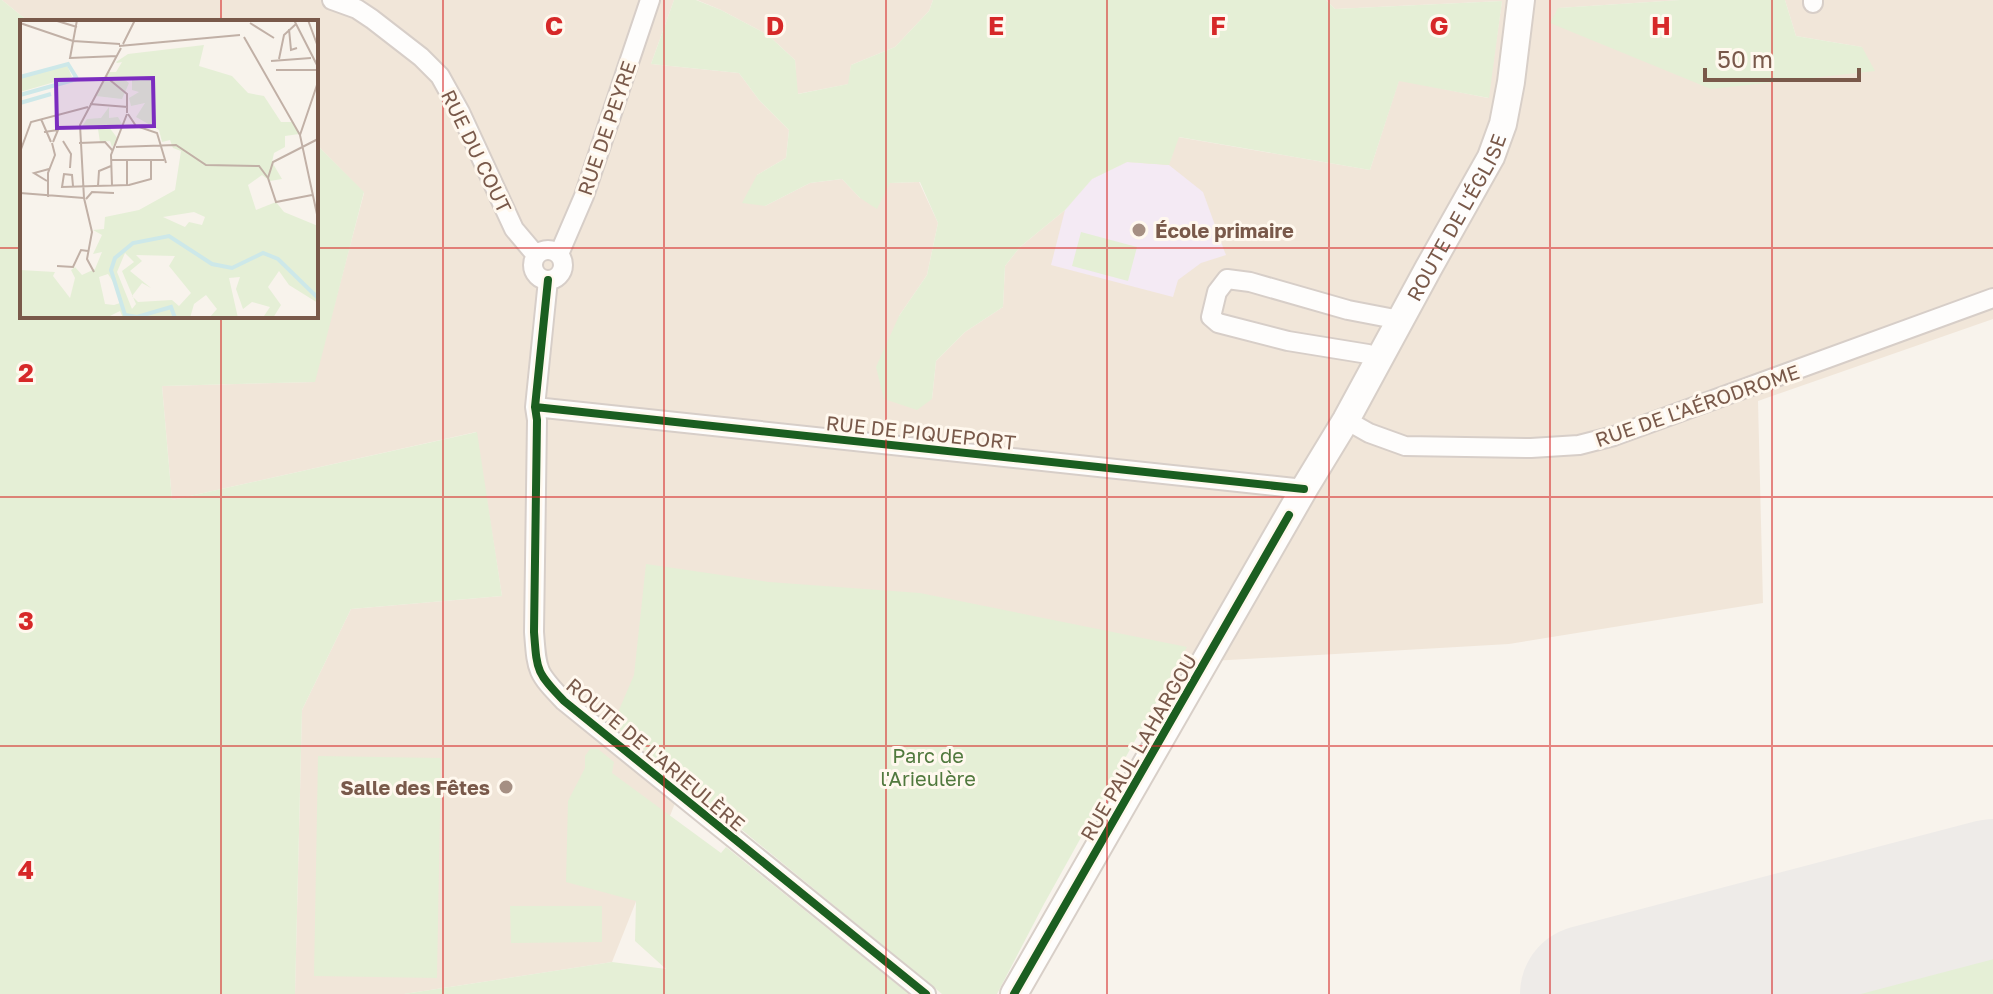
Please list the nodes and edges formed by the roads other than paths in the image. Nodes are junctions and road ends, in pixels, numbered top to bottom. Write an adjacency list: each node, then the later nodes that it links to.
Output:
1 (332, 0): 4 (street, RUE DU COUT)
2 (650, 0): 5 (street, RUE DE PEYRE)
3 (1521, 0): 9 (street, ROUTE DE L'ÉGLISE)
4 (357, 4): 6 (street, RUE DU COUT)
5 (559, 254): 6 (street); 7 (street, RUE DE PEYRE)
6 (536, 255): 7 (street)
7 (548, 280): 11 (street, RUE DE PEYRE)
8 (1993, 298): 12 (street, RUE DE L'AÉRODROME)
9 (1400, 320): 10 (street, ROUTE DE L'ÉGLISE); 10 (street)
10 (1378, 360): 12 (street, ROUTE DE L'ÉGLISE)
11 (535, 407): 13 (street, RUE DE PIQUEPORT); 14 (street, ROUTE DE L'ARIEULÈRE)
12 (1346, 420): 13 (street, RUE PAUL LAHARGOU)
13 (1304, 489): 15 (street, RUE PAUL LAHARGOU)
14 (926, 994)
15 (1014, 994)

